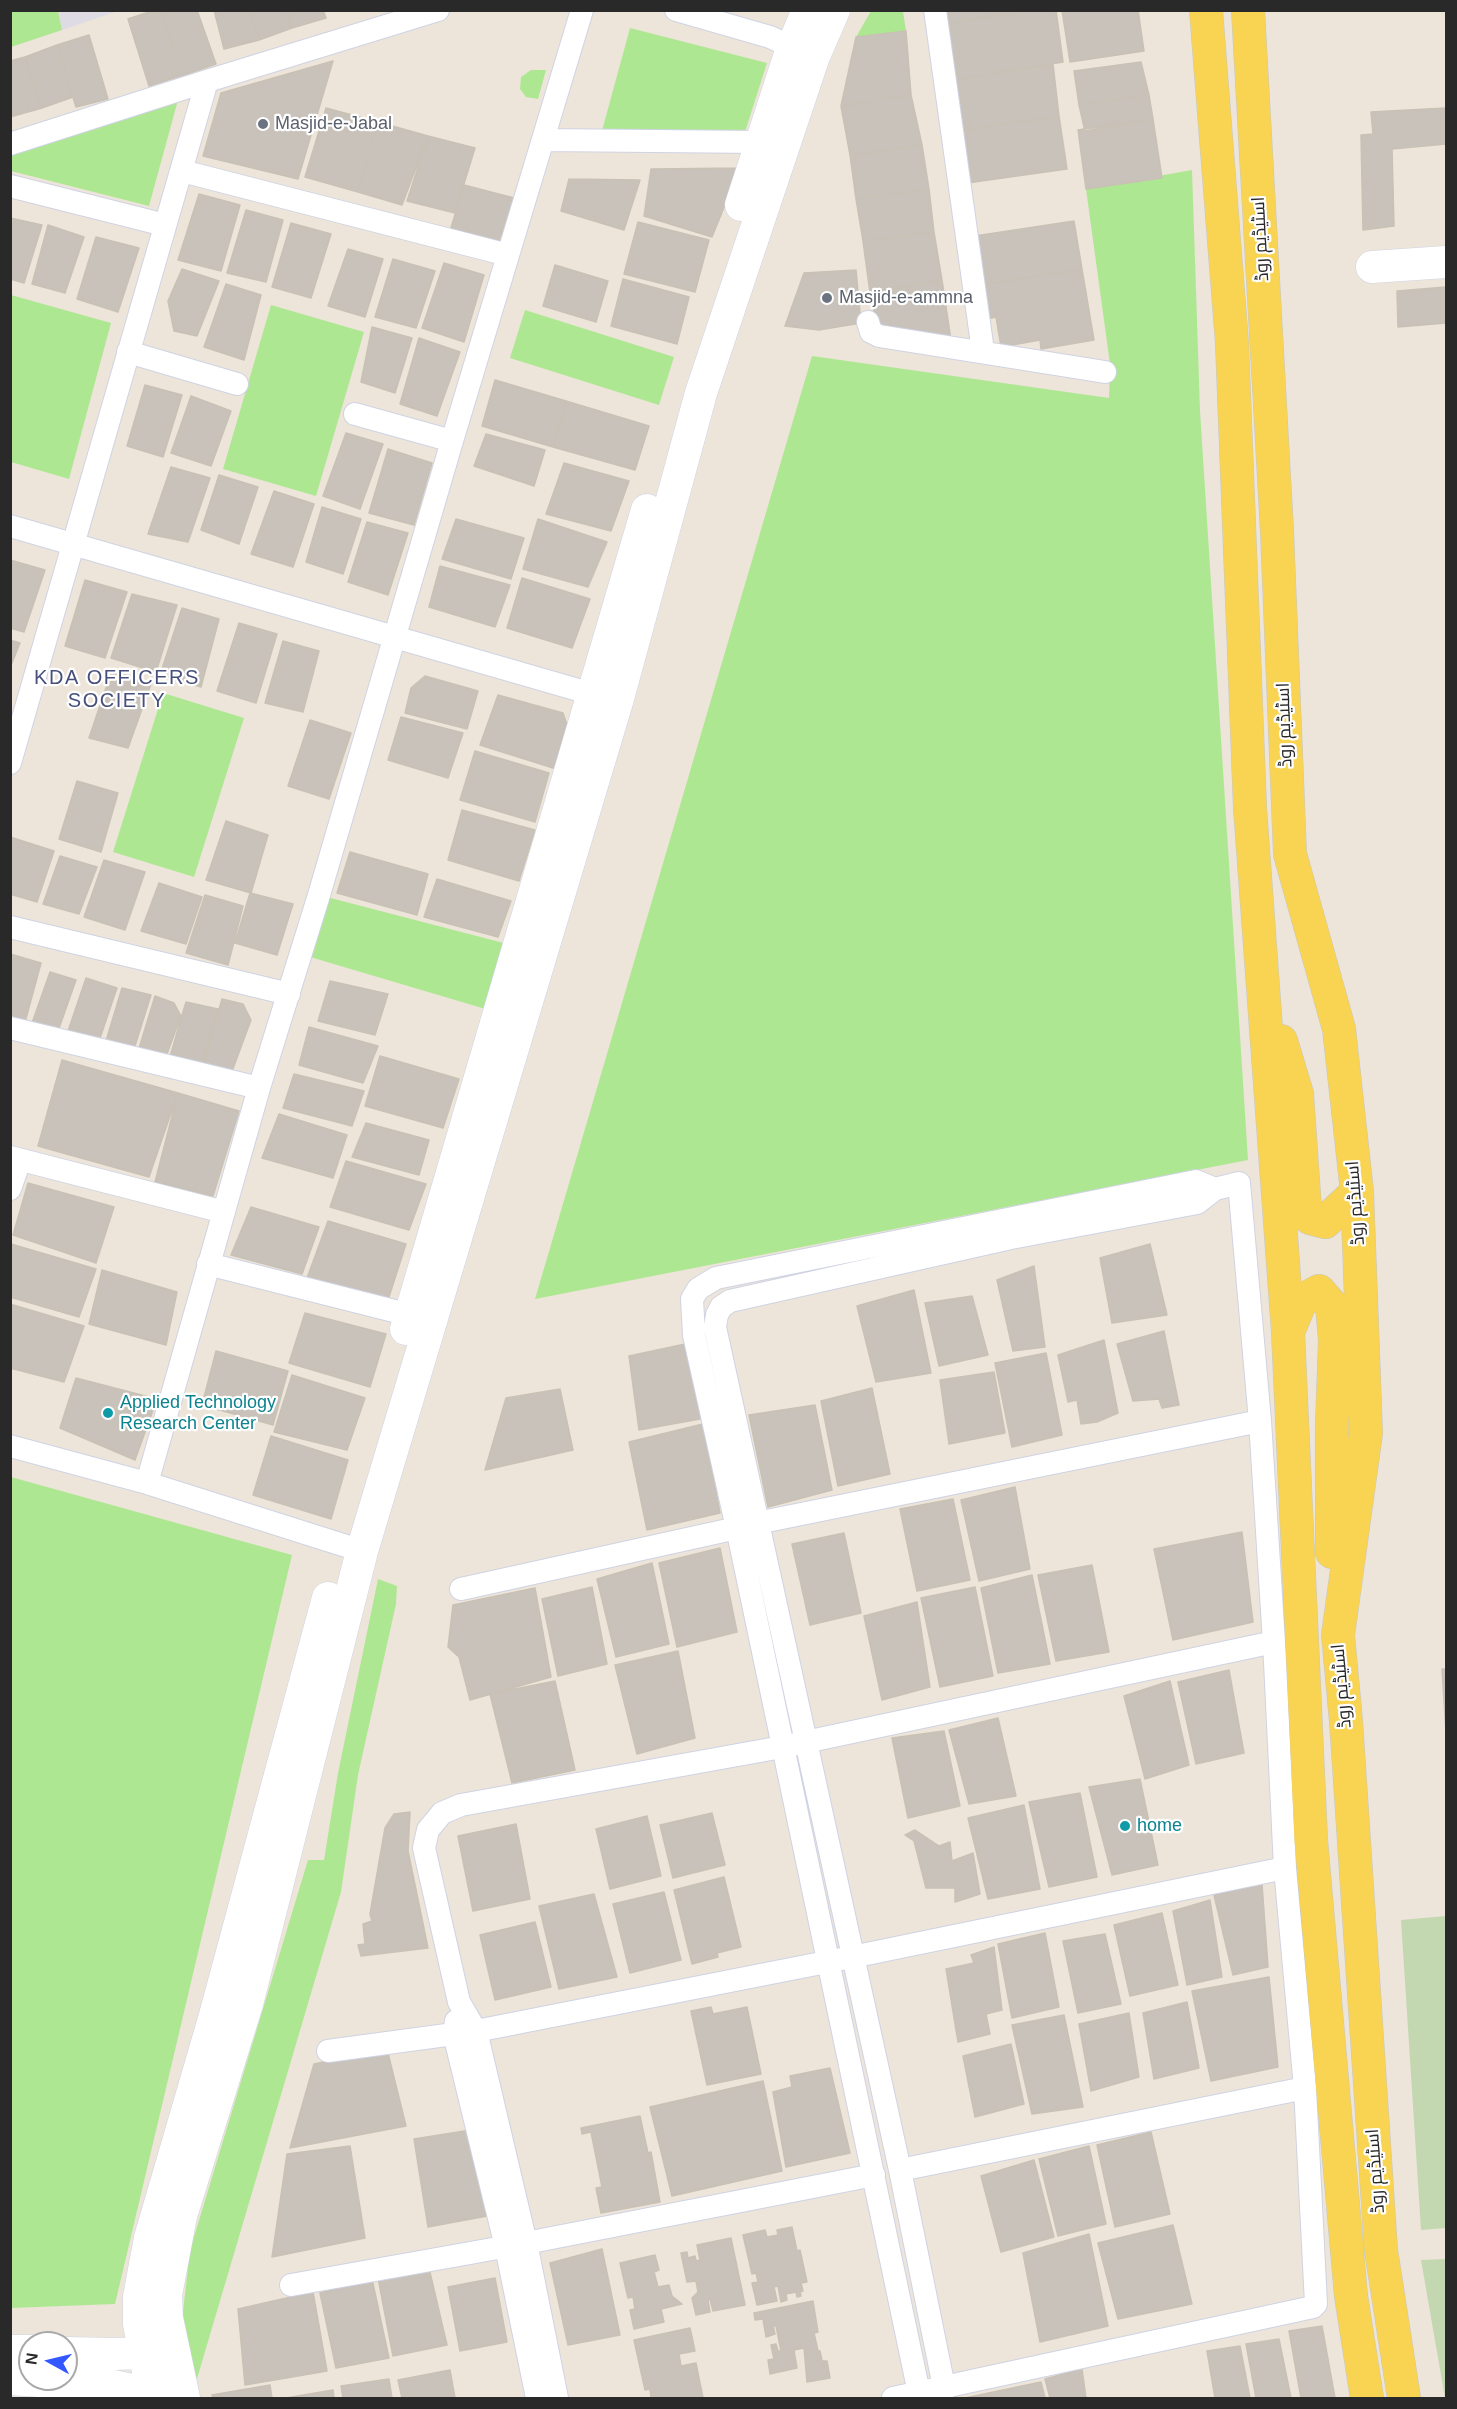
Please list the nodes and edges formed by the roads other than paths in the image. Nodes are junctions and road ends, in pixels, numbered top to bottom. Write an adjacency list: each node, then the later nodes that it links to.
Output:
1 (438, 10): 10 (street)
2 (582, 10): 11 (street)
3 (676, 10): 9 (street)
4 (808, 10): 9 (street)
5 (834, 10): 9 (street)
6 (935, 10): 21 (street)
7 (1206, 10): 34 (main road, اسٹیڈیم روڈ)
8 (1248, 10): 42 (main road, اسٹیڈیم روڈ)
9 (803, 52): 12 (street); 25 (street)
10 (207, 81): 13 (street); 14 (street)
11 (543, 140): 12 (street); 17 (street)
12 (761, 142): 25 (street)
13 (10, 144)
14 (182, 171): 16 (street); 17 (street)
15 (10, 186): 16 (street)
16 (165, 225): 22 (street)
17 (508, 255): 27 (street)
18 (1446, 262): 19 (street)
19 (1372, 267)
20 (868, 322): 21 (street)
21 (983, 351): 23 (street)
22 (128, 352): 24 (street); 29 (street)
23 (1105, 372)
24 (237, 384)
25 (692, 391): 31 (street)
26 (355, 414): 27 (street)
27 (452, 441): 30 (street)
28 (10, 526): 29 (street)
29 (73, 543): 30 (street); 32 (street)
30 (394, 637): 31 (street); 35 (street)
31 (605, 698): 45 (street); 51 (street)
32 (10, 763)
33 (10, 927): 35 (street)
34 (1264, 986): 39 (main road, اسٹیڈیم روڈ); 42 (main road)
35 (289, 994): 37 (street)
36 (10, 1028): 37 (street)
37 (259, 1088): 43 (street)
38 (15, 1159): 41 (street); 43 (street)
39 (1277, 1175): 40 (street); 46 (main road, اسٹیڈیم روڈ)
40 (1239, 1183): 47 (street); 50 (street)
41 (10, 1189)
42 (1357, 1192): 53 (main road, اسٹیڈیم روڈ)
43 (224, 1212): 44 (street)
44 (208, 1264): 45 (street); 49 (street)
45 (410, 1315): 51 (street)
46 (1288, 1332): 53 (main road); 76 (main road, اسٹیڈیم روڈ)
47 (1260, 1421): 50 (street); 54 (street)
48 (10, 1446): 49 (street)
49 (147, 1483): 51 (street)
50 (747, 1526): 52 (street); 55 (street); 56 (street)
51 (352, 1547): 67 (street)
52 (461, 1589)
53 (1338, 1635): 77 (main road, اسٹیڈیم روڈ)
54 (1274, 1642): 55 (street); 57 (street)
55 (808, 1741): 56 (street); 58 (street)
56 (782, 1747): 59 (street); 60 (street)
57 (1285, 1868): 58 (street); 62 (street)
58 (852, 1957): 59 (street); 63 (street)
59 (829, 1962): 60 (street); 64 (street)
60 (465, 2032): 61 (street); 65 (street)
61 (328, 2051)
62 (1305, 2088): 63 (street); 70 (street)
63 (900, 2170): 70 (street)
64 (874, 2175): 65 (street); 72 (street)
65 (516, 2245): 66 (street); 73 (street); 74 (street)
66 (291, 2285)
67 (158, 2350): 68 (street); 71 (street)
68 (78, 2353)
69 (10, 2379): 71 (street)
70 (943, 2393): 72 (street)
71 (168, 2395)
72 (921, 2396): 75 (street)
73 (537, 2398)
74 (557, 2398)
75 (893, 2398)
76 (1367, 2398)
77 (1404, 2398)

